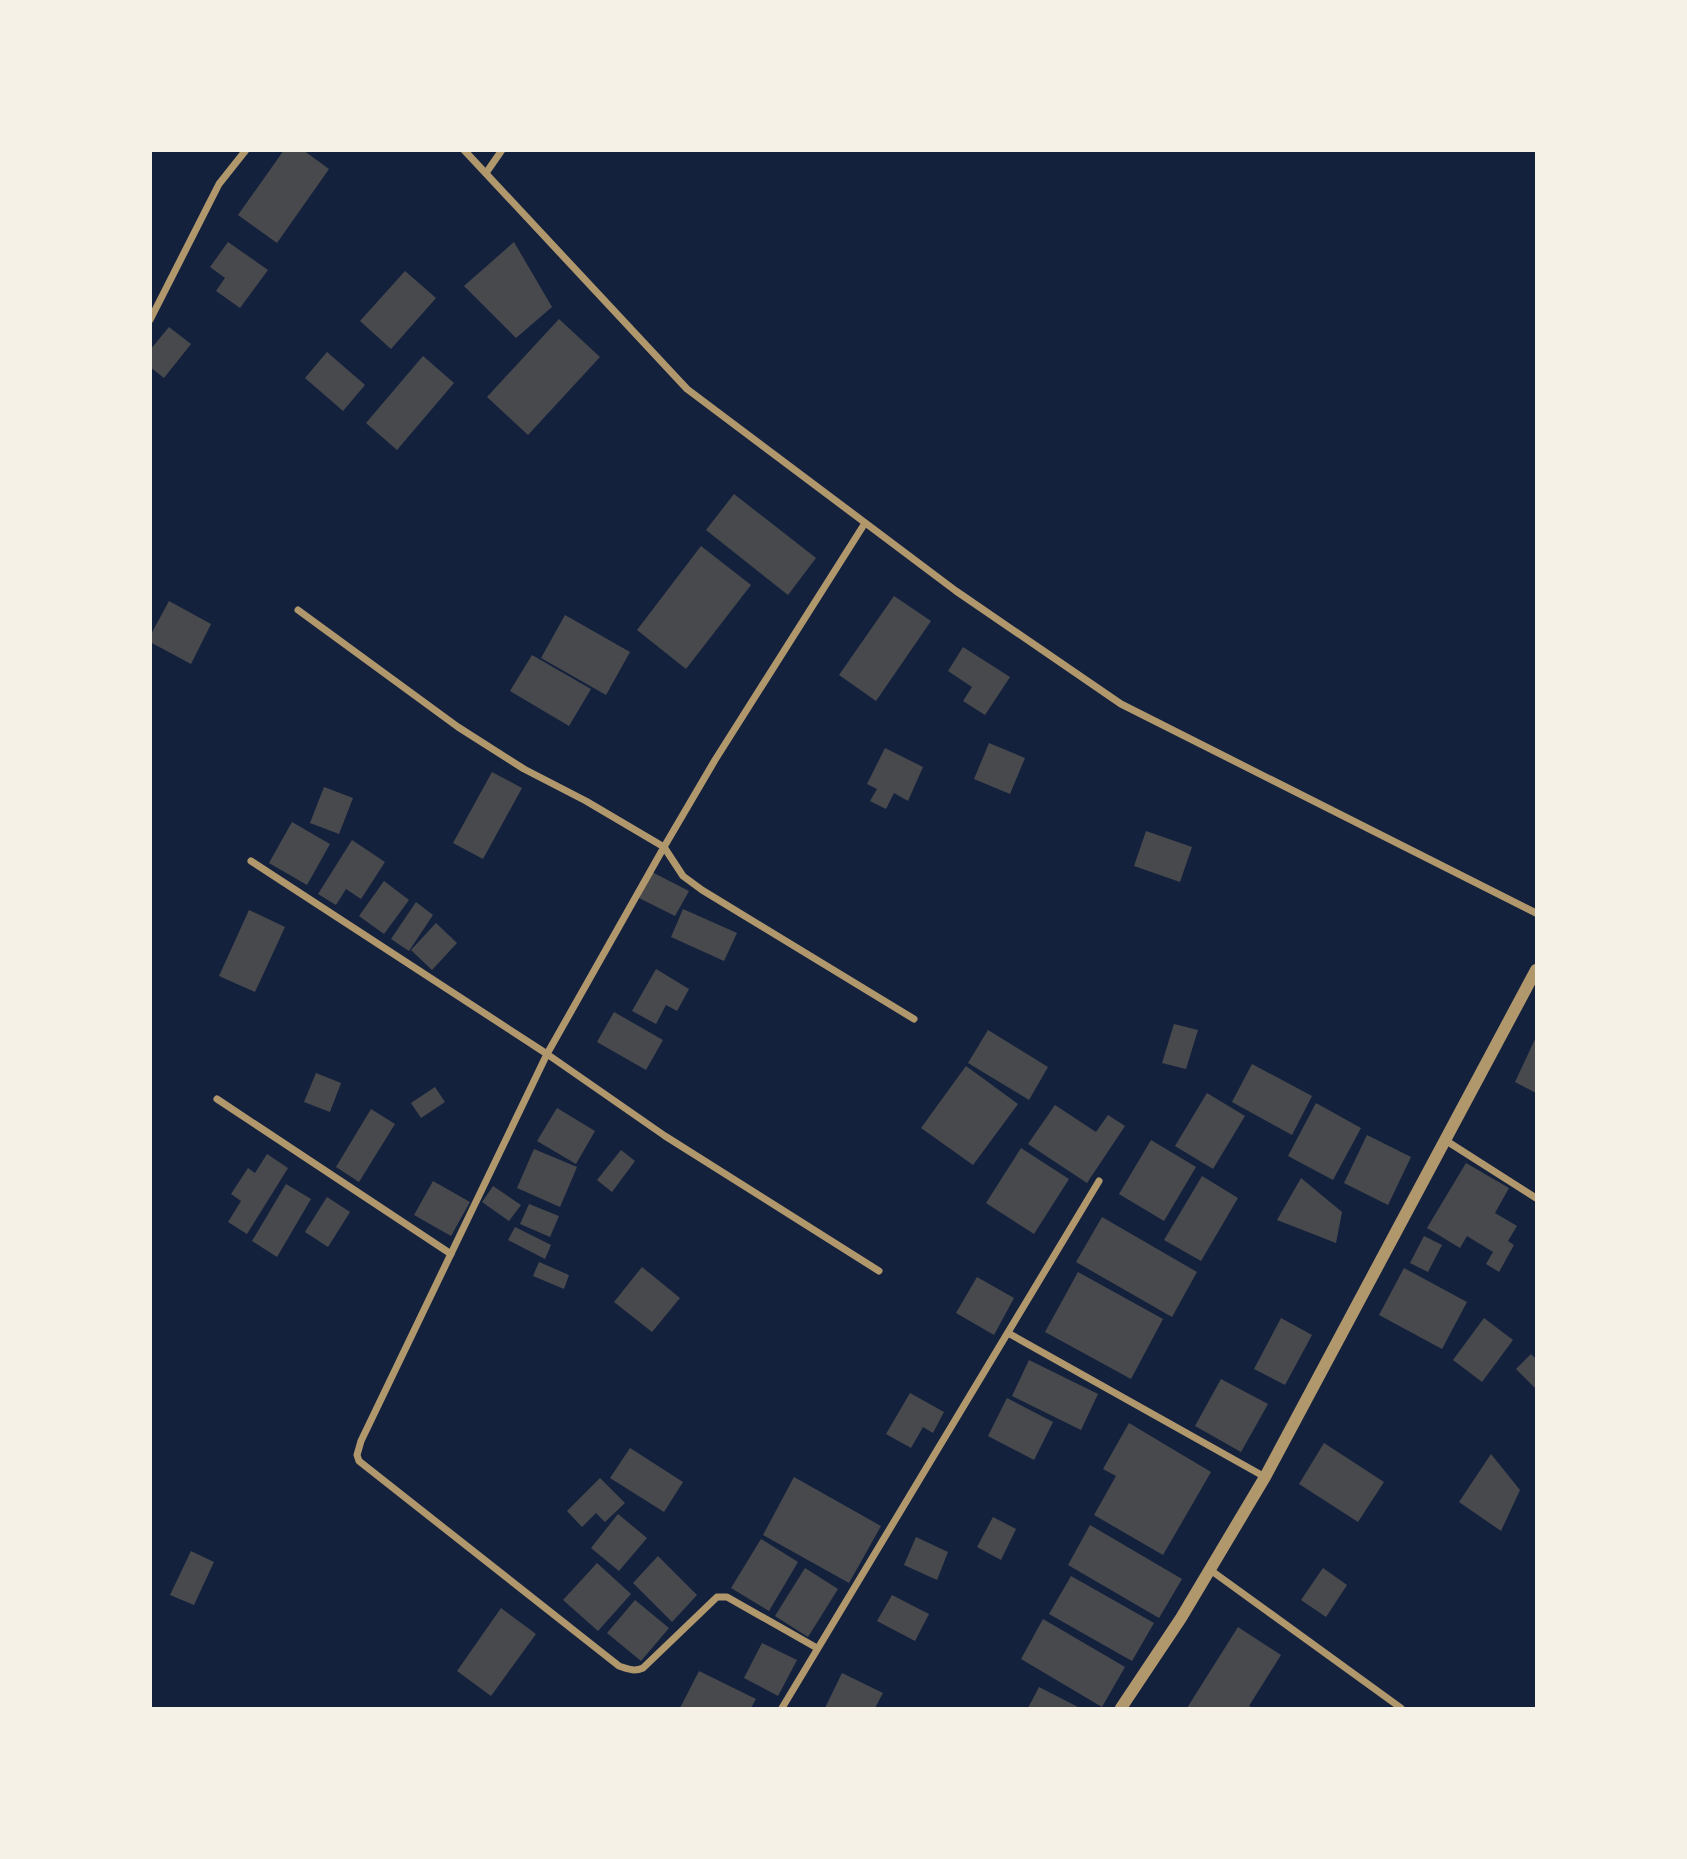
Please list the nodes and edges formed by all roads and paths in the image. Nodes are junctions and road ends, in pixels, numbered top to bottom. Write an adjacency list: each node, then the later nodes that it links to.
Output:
1 (246, 150): 5 (street)
2 (464, 150): 4 (street)
3 (502, 150): 4 (street)
4 (486, 173): 6 (street)
5 (150, 320)
6 (865, 523): 8 (street); 10 (street)
7 (298, 610): 8 (street)
8 (664, 848): 12 (street); 13 (street)
9 (251, 861): 13 (street)
10 (1536, 913)
11 (1536, 970): 15 (street)
12 (914, 1019)
13 (547, 1054): 18 (street); 19 (street)
14 (217, 1099): 18 (street)
15 (1445, 1140): 17 (street); 21 (street)
16 (1099, 1181): 20 (street)
17 (1536, 1198)
18 (451, 1254): 23 (street)
19 (878, 1271)
20 (1008, 1333): 21 (street); 23 (street)
21 (1265, 1477): 22 (street)
22 (1209, 1569): 25 (street); 26 (street)
23 (817, 1648): 24 (street)
24 (782, 1709)
25 (1121, 1709)
26 (1401, 1709)

